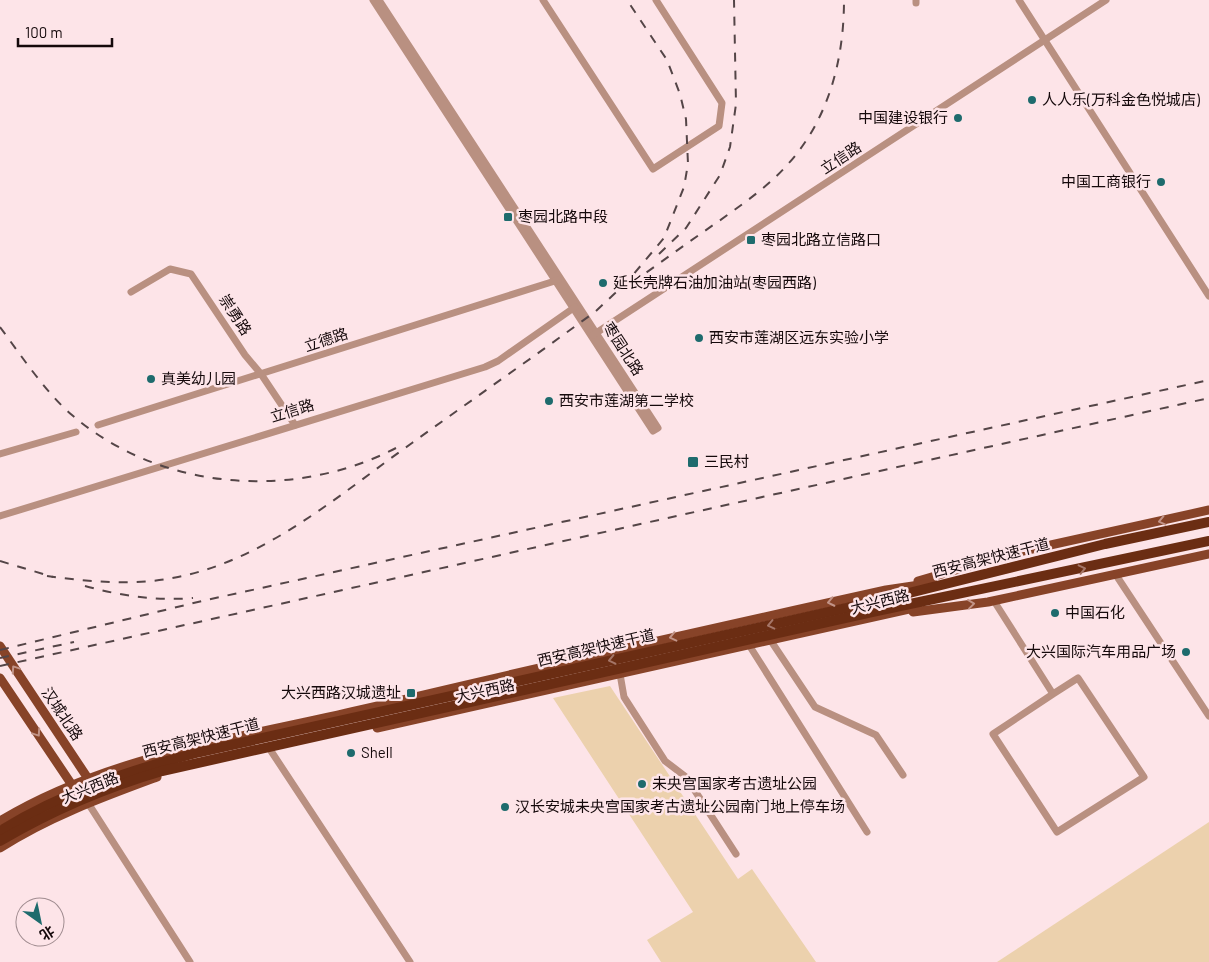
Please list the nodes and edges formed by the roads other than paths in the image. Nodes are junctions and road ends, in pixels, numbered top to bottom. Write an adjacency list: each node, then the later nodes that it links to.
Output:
1 (372, 0): 8 (street, 枣园北路)
2 (379, 0): 8 (street, 枣园北路)
3 (543, 0): 4 (street)
4 (656, 0)
5 (1019, 0): 7 (street)
6 (1106, 0): 7 (street, 立信路)
7 (1045, 40): 10 (street); 12 (street, 立信路)
8 (558, 280): 11 (street, 枣园北路); 13 (street, 立德路)
9 (131, 292): 13 (street, 崇勇路)
10 (1209, 296)
11 (575, 307): 12 (street, 枣园北路); 15 (street, 立信路)
12 (594, 335): 12 (street, 枣园北路)
13 (261, 374): 14 (street, 立德路); 15 (street, 崇勇路)
14 (98, 425)
15 (295, 425): 19 (street, 立信路)
16 (76, 432): 17 (street)
17 (0, 454)
18 (1209, 510): 26 (main road, one-way to 26)
19 (0, 516)
20 (1209, 522): 23 (highway, 西安高架快速干道)
21 (1209, 541): 25 (highway, 西安高架快速干道, one-way to 21)
22 (1209, 554): 24 (main road)
23 (983, 575): 26 (main road, 大兴西路); 28 (highway, 西安高架快速干道)
24 (1116, 575): 27 (main road); 36 (street)
25 (986, 588): 28 (highway, 西安高架快速干道); 29 (main road, 大兴西路)
26 (886, 590): 39 (main road, 大兴西路, one-way to 39)
27 (994, 601): 29 (main road, one-way to 27); 35 (street)
28 (870, 607): 44 (highway, 西安高架快速干道, one-way to 44); 46 (highway, 西安高架快速干道)
29 (888, 615): 30 (main road, 大兴西路)
30 (771, 640): 31 (main road, 大兴西路); 38 (street)
31 (748, 645): 33 (main road, 大兴西路); 45 (street)
32 (0, 646): 39 (main road, 汉城北路, one-way to 32)
33 (620, 674): 37 (main road, 大兴西路); 48 (street)
34 (0, 678): 40 (main road, one-way to 40)
35 (1053, 694): 35 (street)
36 (1209, 716)
37 (271, 751): 41 (main road, 大兴西路); 50 (street)
38 (903, 775)
39 (87, 777): 40 (main road, 大兴西路); 41 (main road, 汉城北路)
40 (71, 785): 42 (main road); 43 (main road, 大兴西路)
41 (100, 798): 42 (main road, 大兴西路)
42 (88, 803): 47 (main road, 大兴西路); 49 (street)
43 (0, 821)
44 (0, 831)
45 (868, 832)
46 (0, 841)
47 (0, 848)
48 (736, 854)
49 (190, 962)
50 (410, 962)

